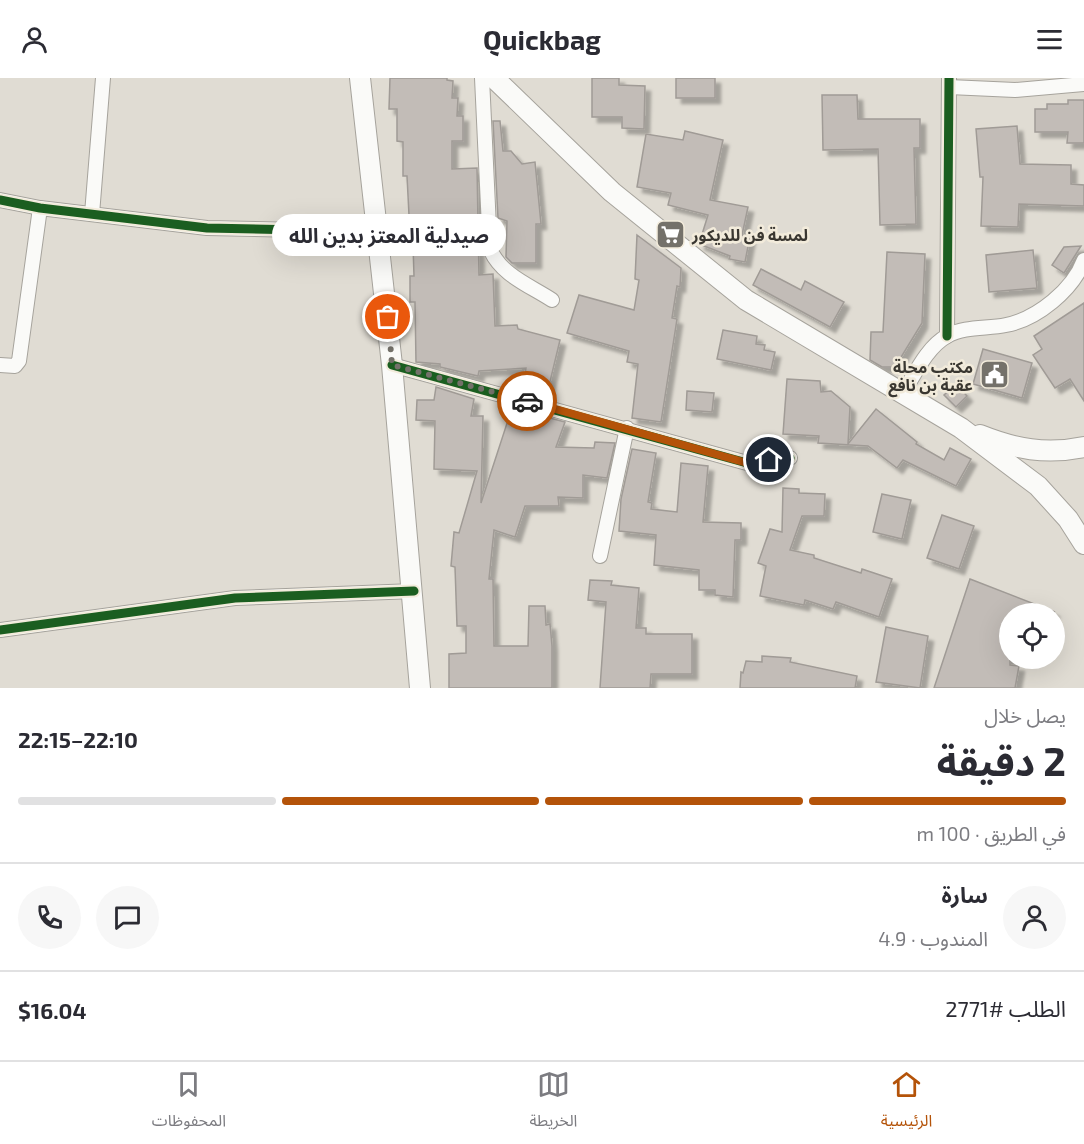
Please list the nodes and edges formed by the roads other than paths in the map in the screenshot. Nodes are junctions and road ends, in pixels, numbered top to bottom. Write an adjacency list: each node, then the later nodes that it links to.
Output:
1 (103, 78): 9 (street)
2 (360, 78): 10 (main road)
3 (482, 78): 12 (street)
4 (494, 78): 16 (main road)
5 (949, 82): 6 (street); 13 (street)
6 (1084, 84)
7 (0, 200): 8 (street)
8 (40, 208): 9 (street); 14 (street)
9 (92, 214): 10 (street)
10 (378, 223): 15 (main road)
11 (1084, 260): 13 (street)
12 (552, 300)
13 (947, 336): 16 (street)
14 (0, 365)
15 (392, 365): 17 (street); 23 (main road)
16 (903, 393): 18 (main road)
17 (627, 428): 20 (street); 22 (street)
18 (961, 428): 19 (main road); 21 (main road)
19 (1084, 447)
20 (790, 458)
21 (1084, 544)
22 (600, 556)
23 (414, 591): 24 (street); 25 (main road)
24 (0, 630)
25 (420, 688)

